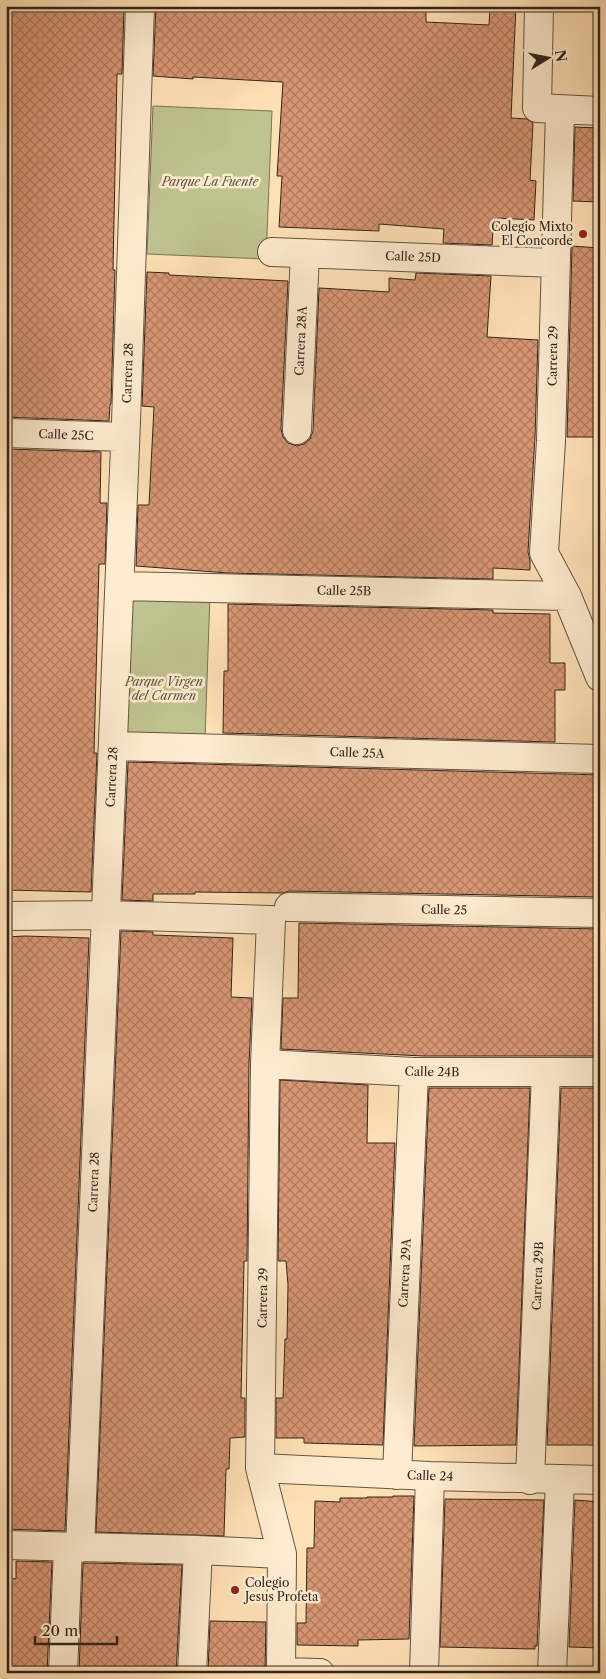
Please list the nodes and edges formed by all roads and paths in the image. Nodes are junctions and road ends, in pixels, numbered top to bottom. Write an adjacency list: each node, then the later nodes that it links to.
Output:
1 (140, 6): 10 (street, Carrera 28)
2 (540, 6): 3 (street, Carrera 29)
3 (548, 109): 4 (street); 7 (street, Carrera 29)
4 (600, 112)
5 (272, 252): 6 (street, Calle 25D)
6 (305, 253): 7 (street, Calle 25D); 8 (street, Carrera 28A)
7 (555, 263): 12 (street, Carrera 29)
8 (297, 430)
9 (6, 433): 10 (street, Calle 25C)
10 (125, 437): 11 (street, Carrera 28)
11 (120, 586): 12 (street, Calle 25B); 14 (street, Carrera 28)
12 (567, 596): 13 (street)
13 (600, 677)
14 (114, 746): 15 (street, Calle 25A); 18 (street, Carrera 28)
15 (600, 759)
16 (600, 913): 17 (street, Calle 25)
17 (280, 914): 18 (street, Calle 25); 20 (street, Carrera 29)
18 (105, 915): 19 (street, Calle 25); 31 (street, Carrera 28)
19 (6, 916)
20 (265, 1064): 21 (street, Calle 24B); 24 (street, Carrera 29)
21 (414, 1072): 22 (street, Calle 24B); 25 (street, Carrera 29A)
22 (546, 1072): 23 (street, Calle 24B); 27 (street, Carrera 29B)
23 (600, 1072)
24 (260, 1468): 25 (street, Calle 24); 33 (street, Carrera 29)
25 (396, 1475): 26 (street, Calle 24)
26 (430, 1476): 27 (street, Calle 24); 38 (street)
27 (530, 1480): 28 (street, Calle 24)
28 (560, 1480): 29 (street, Calle 24); 39 (street)
29 (600, 1480)
30 (6, 1545): 31 (street)
31 (74, 1548): 32 (street); 35 (street, Carrera 28)
32 (198, 1550): 33 (street); 36 (street)
33 (282, 1554): 34 (street, Carrera 29)
34 (281, 1672): 37 (street)
35 (63, 1673)
36 (192, 1673)
37 (320, 1673)
38 (424, 1673)
39 (552, 1673)

